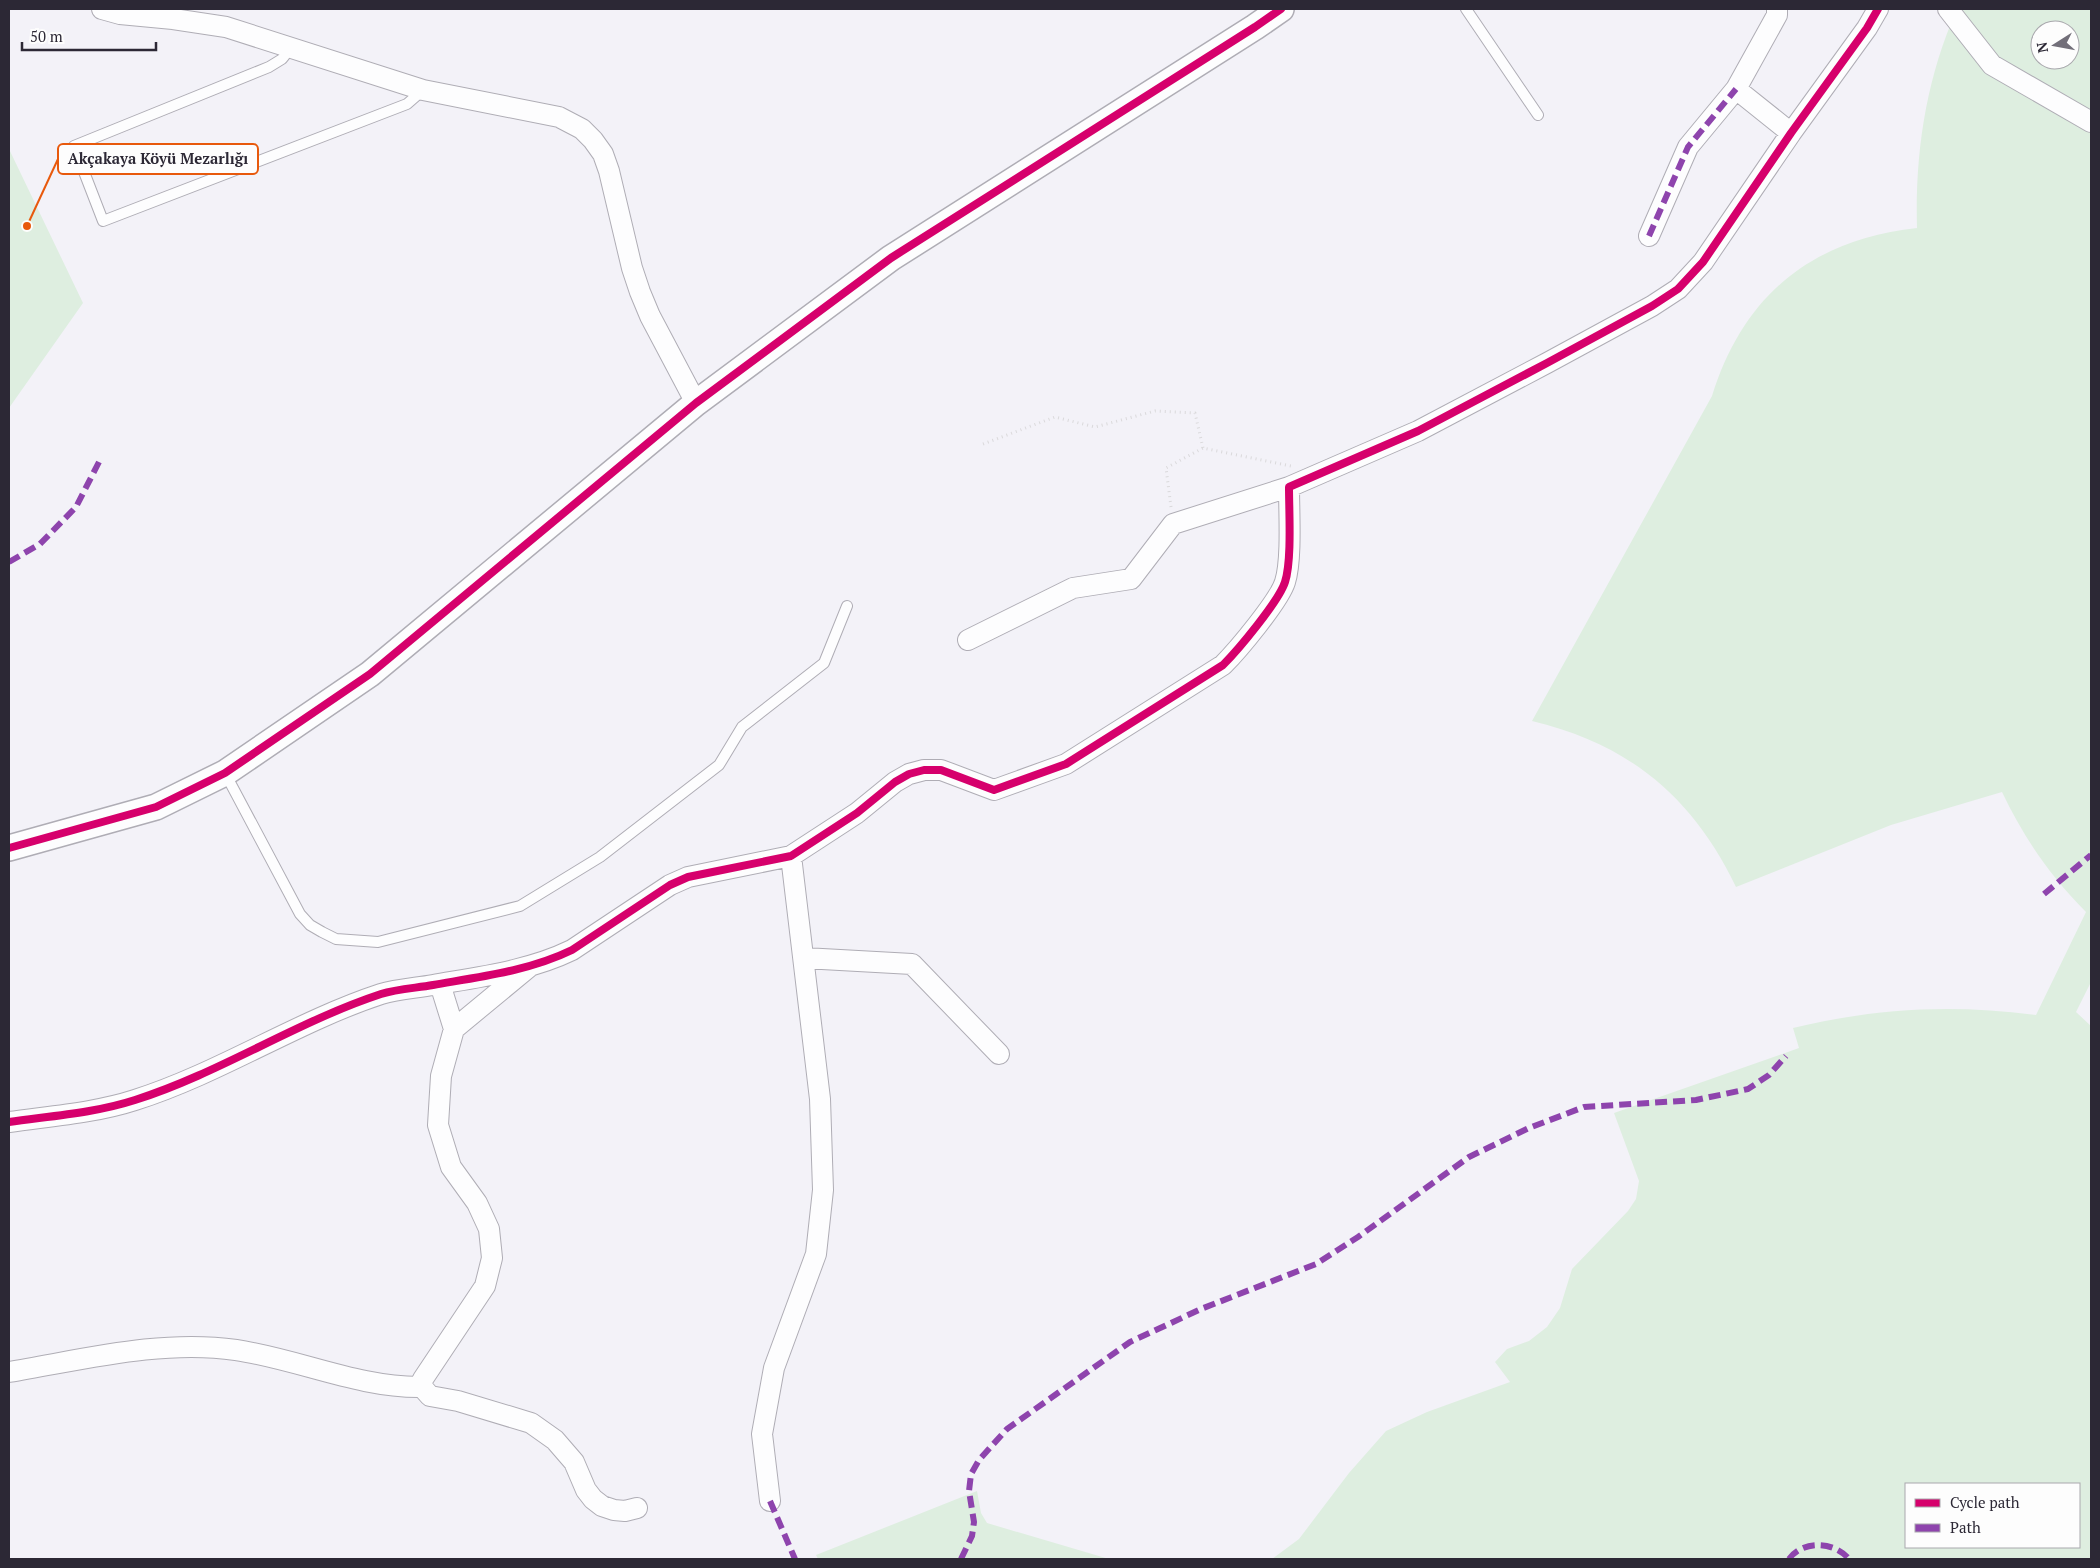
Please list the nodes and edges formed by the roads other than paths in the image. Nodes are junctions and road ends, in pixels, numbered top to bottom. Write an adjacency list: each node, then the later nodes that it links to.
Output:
1 (102, 9): 7 (street)
2 (1281, 9): 15 (street)
3 (1466, 9): 11 (lane)
4 (1777, 9): 9 (street)
5 (1878, 9): 13 (street)
6 (1948, 9): 12 (street)
7 (133, 12): 8 (street)
8 (290, 49): 10 (street); 10 (lane)
9 (1736, 89): 13 (street); 14 (street)
10 (423, 90): 15 (street)
11 (1538, 115)
12 (2091, 122)
13 (1791, 133): 16 (street)
14 (1649, 236)
15 (696, 403): 19 (street)
16 (1289, 487): 18 (street); 21 (street)
17 (847, 606): 19 (lane)
18 (968, 640)
19 (225, 772): 20 (street)
20 (9, 848)
21 (791, 856): 22 (street); 23 (street)
22 (804, 958): 26 (street); 30 (street)
23 (530, 966): 24 (street); 25 (street)
24 (440, 984): 25 (street); 27 (street)
25 (454, 1029): 29 (street)
26 (999, 1054)
27 (9, 1122)
28 (9, 1372): 29 (street)
29 (422, 1387): 31 (street)
30 (770, 1501)
31 (637, 1508)

